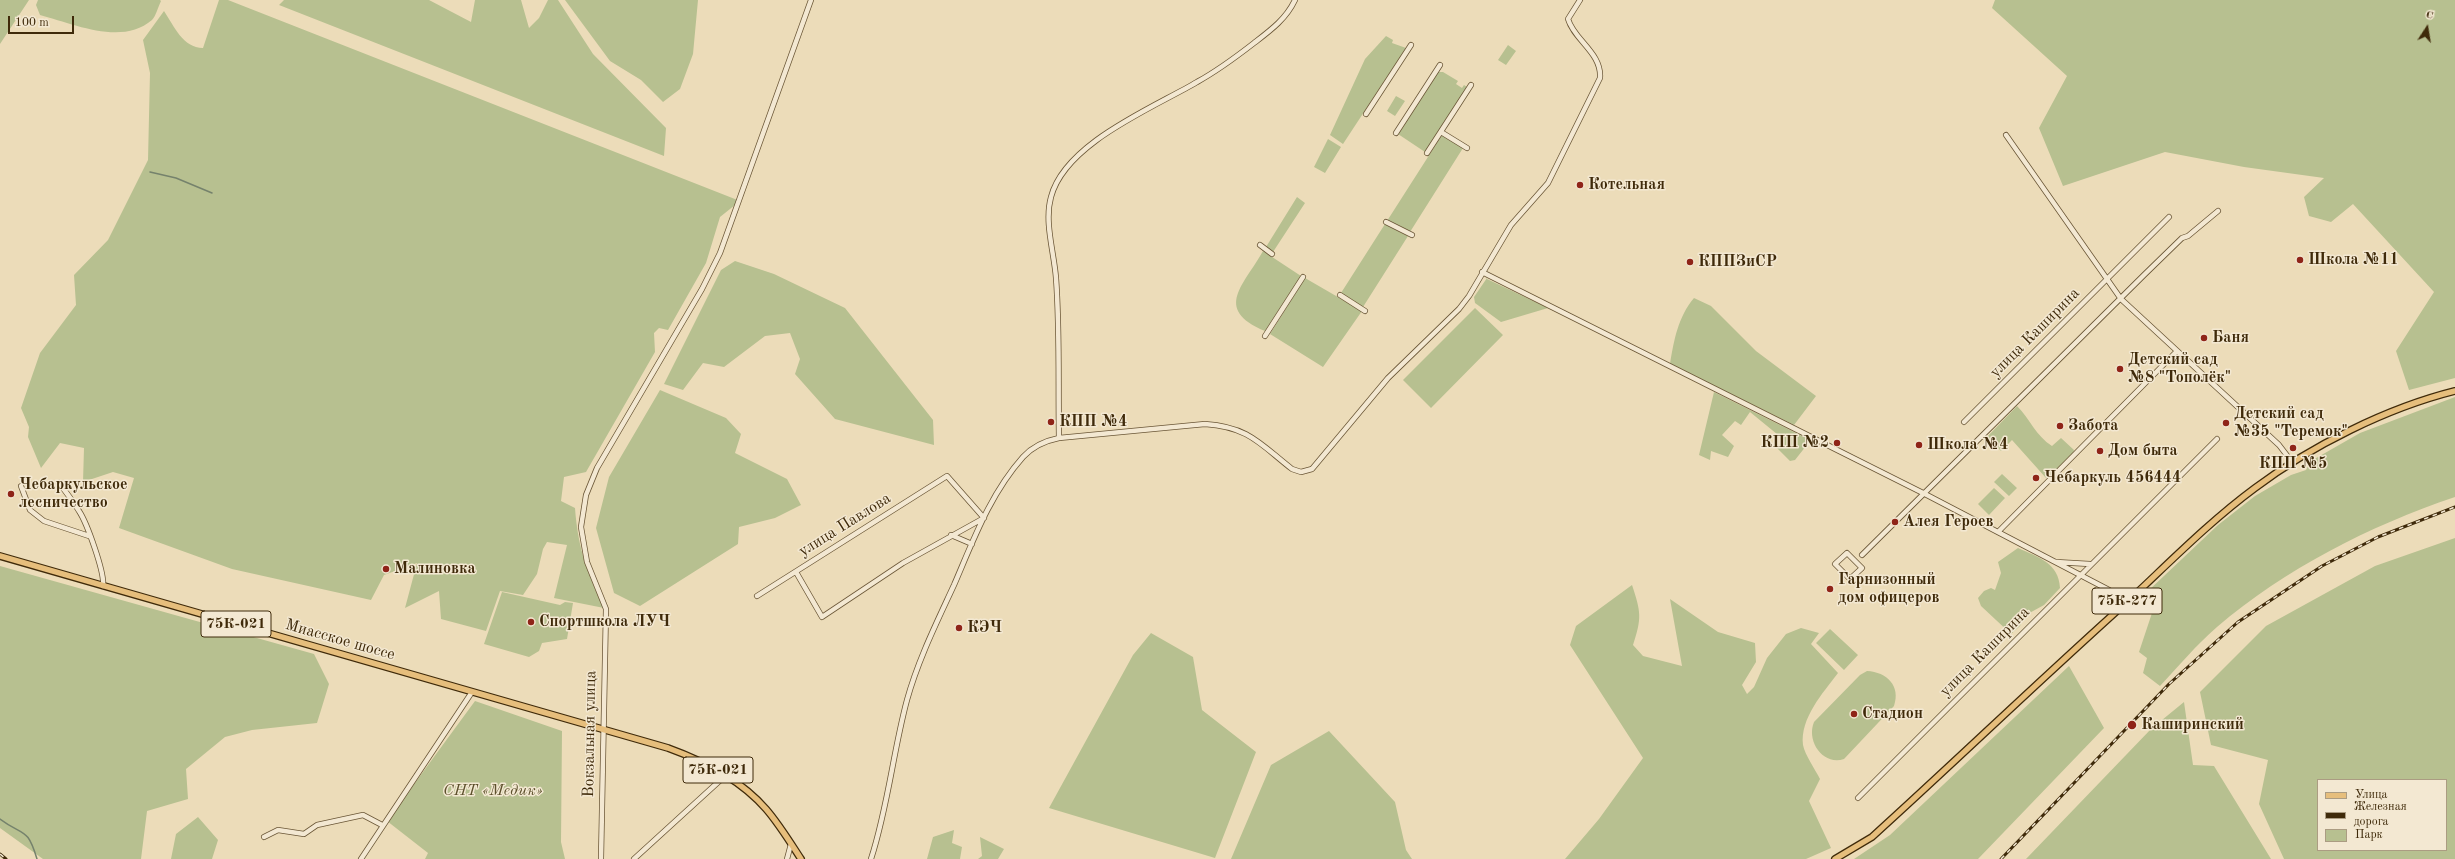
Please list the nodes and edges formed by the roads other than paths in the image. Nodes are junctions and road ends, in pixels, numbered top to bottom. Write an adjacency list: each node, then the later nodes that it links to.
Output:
1 (811, 0): 51 (street, Вокзальная улица)
2 (1295, 0): 29 (street)
3 (1580, 0): 19 (street)
4 (1411, 45): 7 (street)
5 (1440, 65): 9 (street)
6 (1471, 85): 8 (street)
7 (1366, 114)
8 (1441, 132): 11 (street); 12 (street)
9 (1396, 133)
10 (2006, 135): 21 (street)
11 (1467, 148)
12 (1427, 153)
13 (2218, 211): 23 (street)
14 (2169, 217): 21 (street, улица Каширина)
15 (1386, 222): 16 (street)
16 (1412, 235)
17 (1260, 245): 18 (street)
18 (1272, 254)
19 (1482, 272): 29 (street); 34 (street)
20 (1303, 277): 25 (street)
21 (2107, 280): 23 (street); 28 (street, улица Каширина)
22 (1340, 295): 24 (street)
23 (2121, 299): 26 (street); 34 (street)
24 (1365, 311)
25 (1265, 336)
26 (2177, 351): 31 (street); 36 (street)
27 (2455, 390): 31 (main road, 75К-277)
28 (1964, 422)
29 (1059, 438): 35 (street)
30 (2217, 439): 44 (street, улица Каширина)
31 (2292, 462): 49 (main road, 75К-277)
32 (59, 483): 38 (street)
33 (21, 486): 38 (street)
34 (1923, 493): 36 (street); 41 (street)
35 (984, 518): 37 (street); 39 (street); 45 (street, улица Павлова)
36 (1998, 532): 43 (street)
37 (951, 535): 39 (street); 45 (street)
38 (89, 536): 47 (street)
39 (972, 544): 62 (street)
40 (1847, 553): 40 (street)
41 (1862, 555)
42 (0, 556): 47 (main road, Миасское шоссе / 75К-021)
43 (2055, 562): 44 (street); 46 (street)
44 (2090, 564): 46 (street, улица Каширина)
45 (796, 572): 48 (street, улица Павлова)
46 (2079, 575): 49 (street); 53 (street, улица Каширина)
47 (103, 586): 50 (main road, Миасское шоссе / 75К-021)
48 (757, 596)
49 (2126, 602): 63 (main road, 75К-277)
50 (472, 692): 51 (main road, Миасское шоссе / 75К-021); 54 (street)
51 (603, 730): 52 (main road, 75К-021); 58 (street, Вокзальная улица)
52 (726, 775): 56 (main road, 75К-021); 59 (street)
53 (1858, 798)
54 (382, 825): 55 (street); 57 (street)
55 (264, 837)
56 (791, 844): 60 (street); 61 (main road, 75К-021)
57 (361, 859)
58 (601, 859)
59 (634, 859)
60 (787, 859)
61 (801, 859)
62 (871, 859)
63 (1835, 859)

